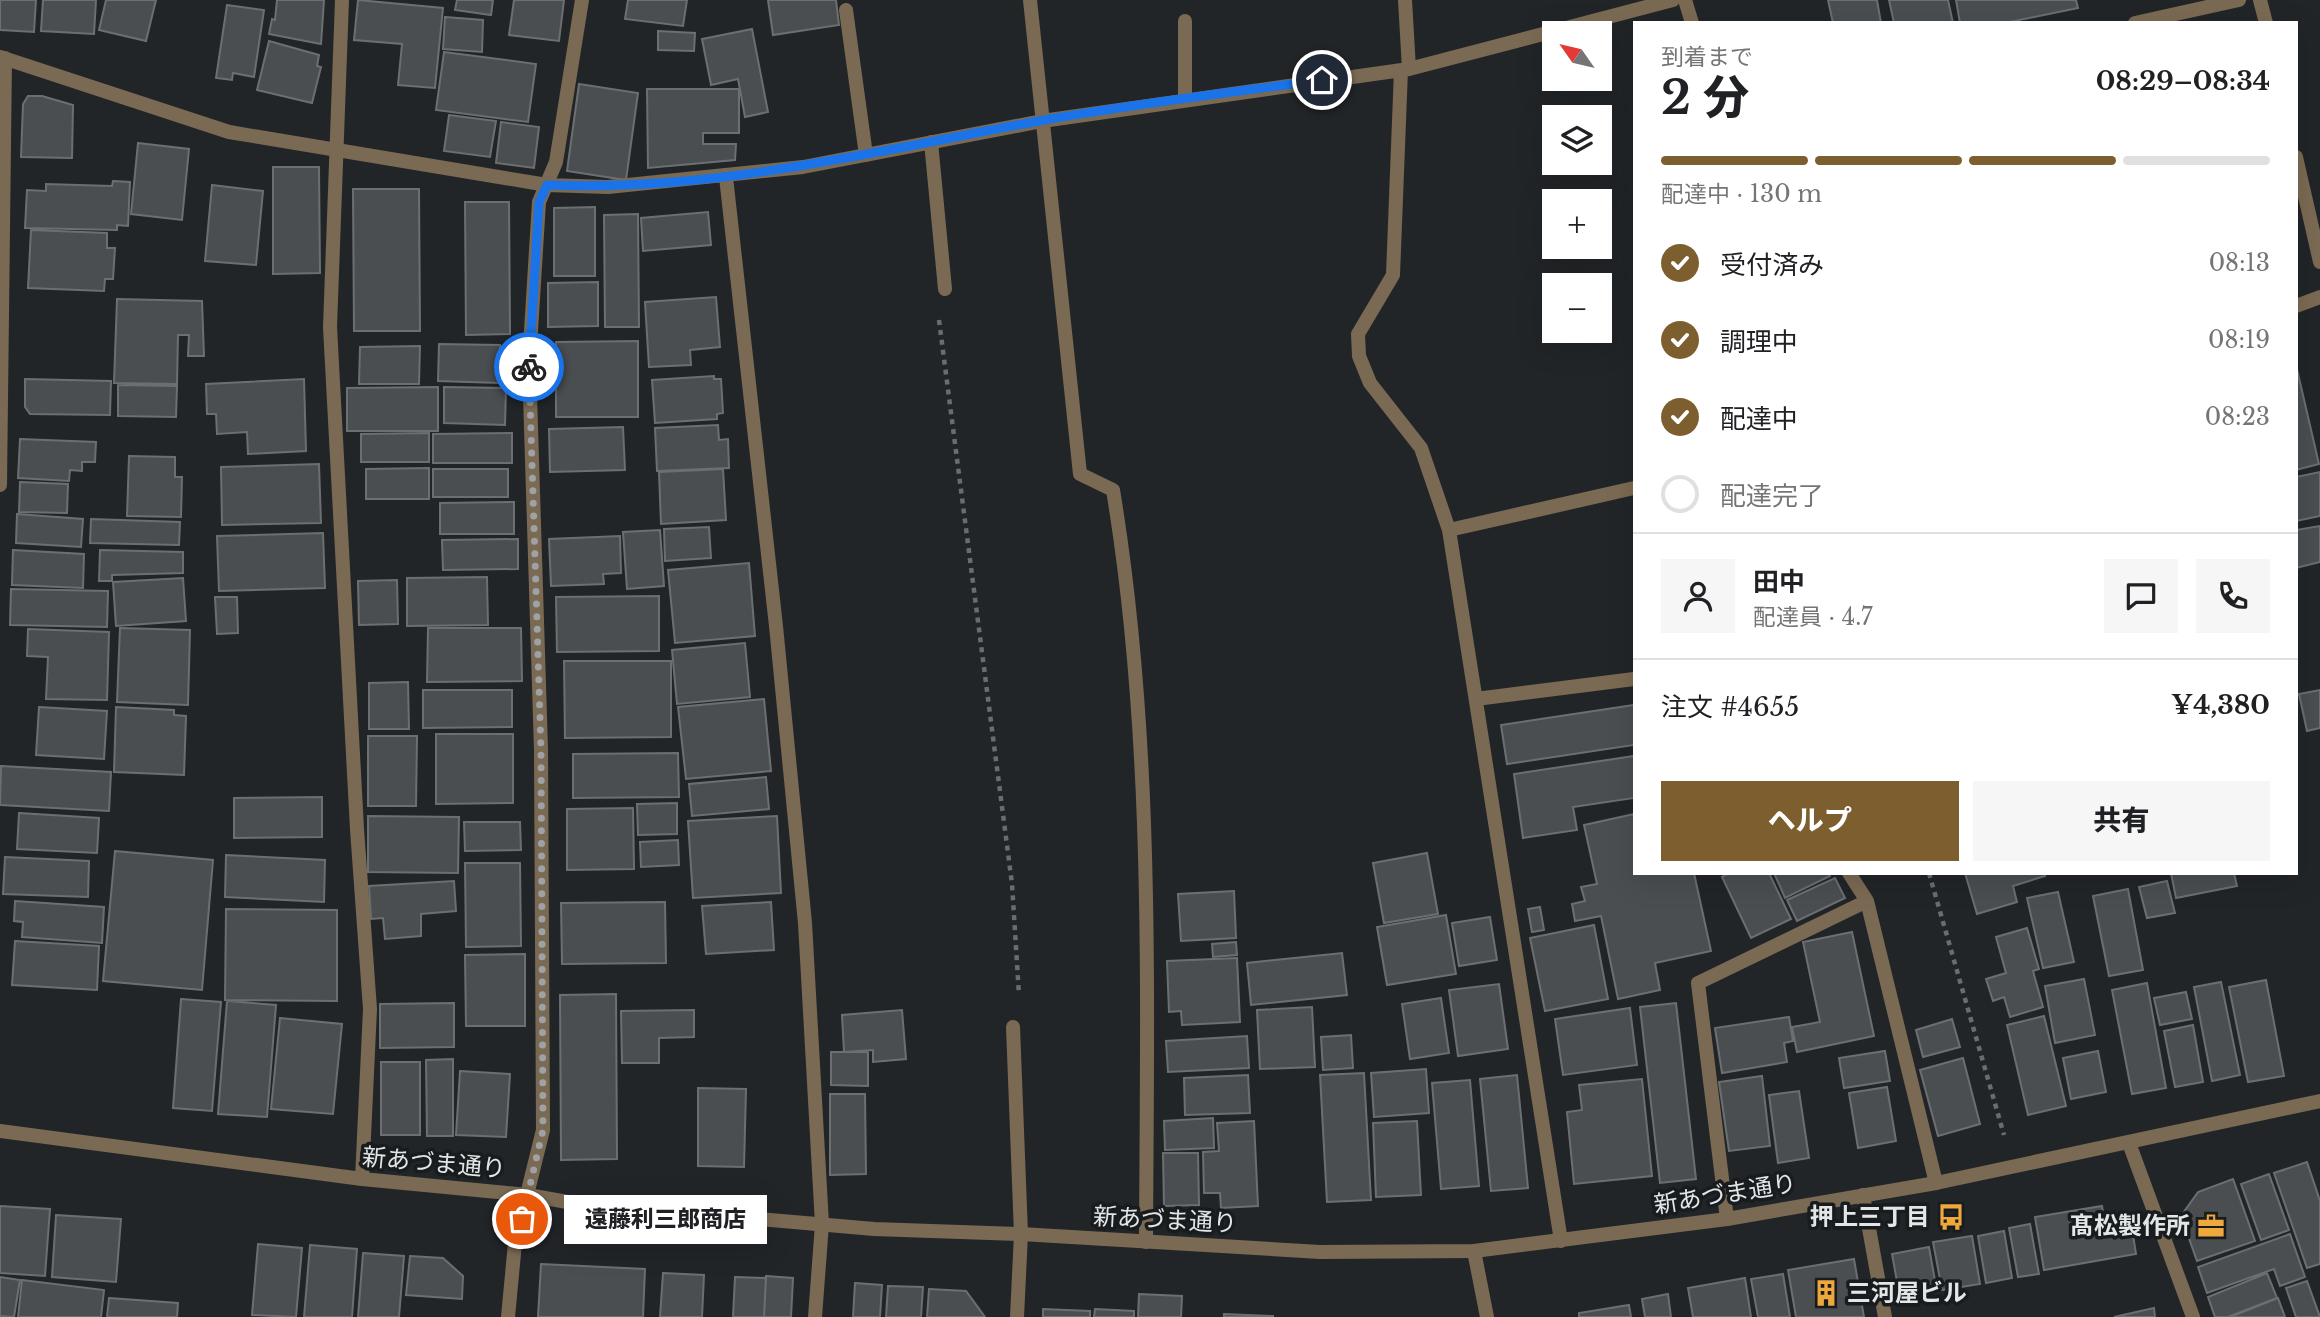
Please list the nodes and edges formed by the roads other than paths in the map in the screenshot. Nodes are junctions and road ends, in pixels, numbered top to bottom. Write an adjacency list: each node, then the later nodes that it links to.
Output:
1 (342, 0): 19 (street)
2 (582, 0): 23 (street)
3 (1030, 0): 17 (street)
4 (1405, 0): 15 (street)
5 (1673, 0): 15 (street)
6 (1685, 0): 10 (street)
7 (2239, 0): 11 (street)
8 (2260, 0): 12 (street)
9 (846, 10): 20 (street)
10 (1691, 21)
11 (2145, 21)
12 (2265, 21)
13 (1185, 22): 16 (street)
14 (2, 57): 19 (street); 28 (street)
15 (1405, 70): 16 (street); 30 (street)
16 (1185, 99): 17 (street)
17 (1042, 121): 18 (street); 47 (street)
18 (931, 142): 20 (street); 25 (street)
19 (337, 152): 23 (street); 39 (street)
20 (866, 155): 22 (street)
21 (2298, 166): 24 (street)
22 (726, 177): 23 (street); 44 (street)
23 (547, 185): 41 (street)
24 (2319, 256)
25 (945, 289)
26 (2320, 297): 27 (street)
27 (2298, 305)
28 (0, 485)
29 (1633, 488): 30 (street)
30 (1449, 530): 32 (street)
31 (1633, 680): 32 (street)
32 (1476, 699): 46 (street)
33 (1850, 875): 34 (street)
34 (1867, 901): 40 (street); 43 (street)
35 (1013, 1027): 45 (street)
36 (2320, 1101): 38 (street, 新あづま通り)
37 (0, 1131): 39 (street, 新あづま通り)
38 (2129, 1143): 40 (street, 新あづま通り); 54 (street)
39 (362, 1179): 41 (street, 新あづま通り)
40 (1936, 1183): 42 (street, 新あづま通り)
41 (528, 1195): 44 (street, 新あづま通り); 49 (street)
42 (1863, 1195): 43 (street, 新あづま通り); 53 (street)
43 (1727, 1219): 46 (street, 新あづま通り)
44 (822, 1224): 45 (street, 新あづま通り); 50 (street)
45 (1021, 1234): 47 (street, 新あづま通り); 51 (street)
46 (1561, 1241): 48 (street, 新あづま通り)
47 (1146, 1242): 48 (street, 新あづま通り)
48 (1474, 1251): 52 (street)
49 (508, 1317)
50 (815, 1317)
51 (1017, 1317)
52 (1487, 1317)
53 (1885, 1317)
54 (2193, 1317)

